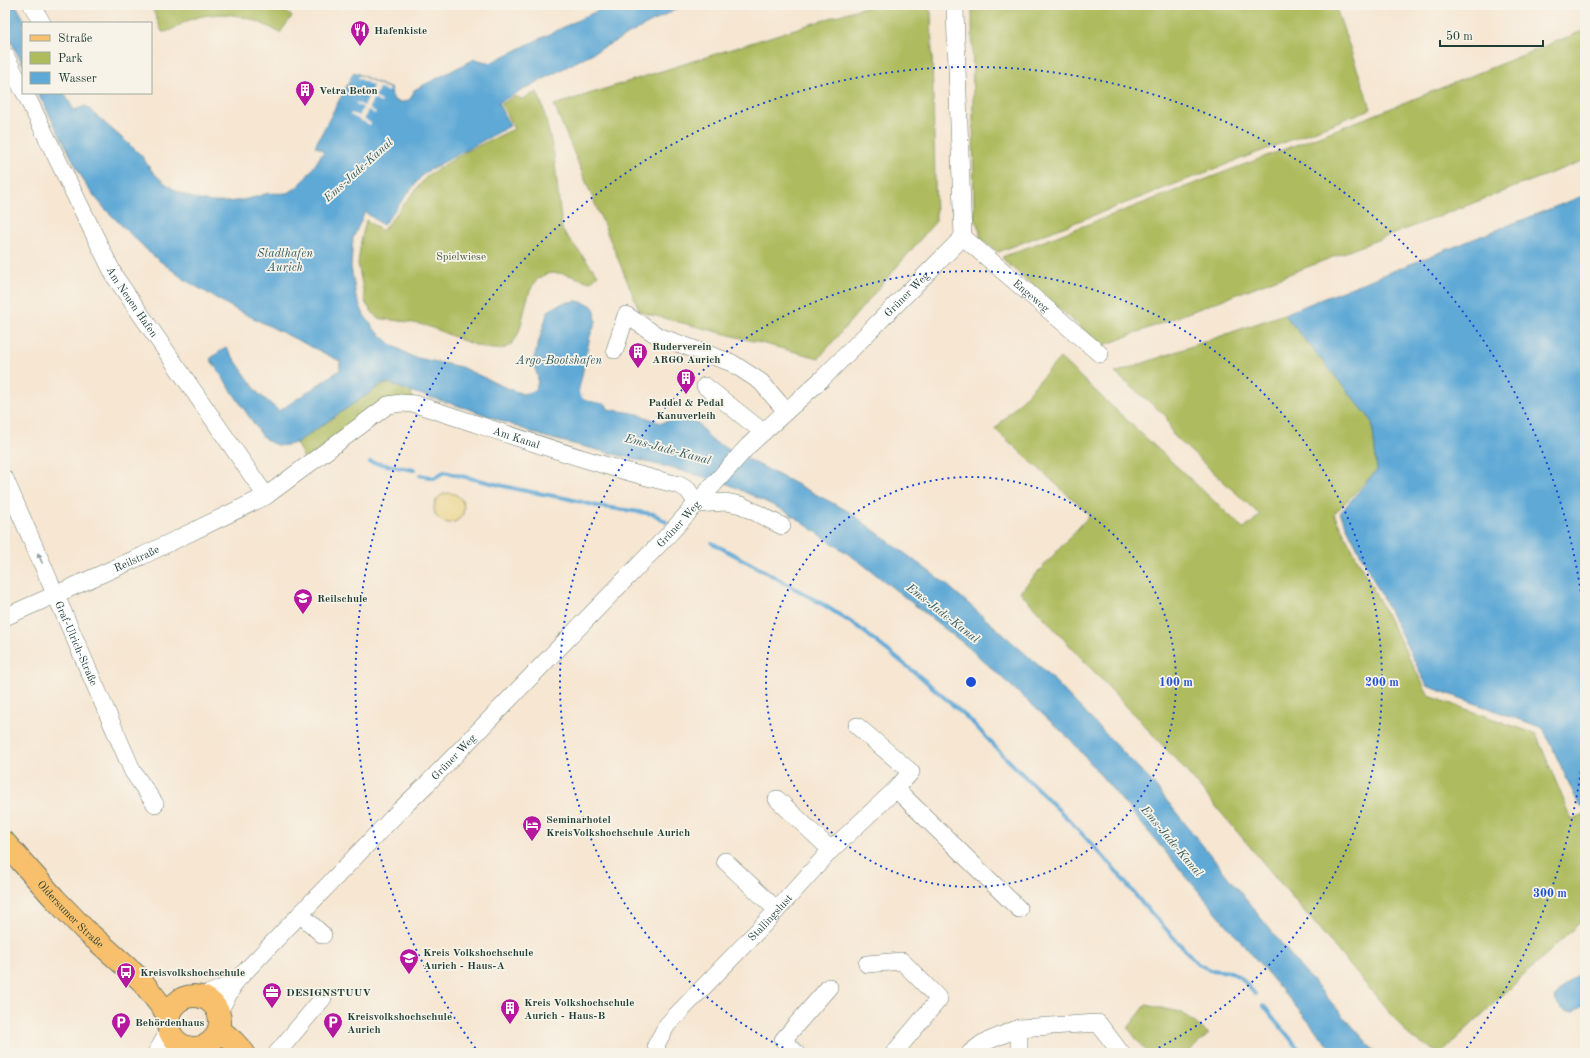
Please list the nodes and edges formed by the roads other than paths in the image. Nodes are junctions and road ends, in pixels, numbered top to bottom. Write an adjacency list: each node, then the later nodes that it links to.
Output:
1 (32, 5): 3 (street)
2 (956, 5): 7 (street)
3 (41, 22)
4 (5, 55): 5 (street)
5 (22, 88)
6 (25, 94): 14 (street, Am Neuen Hafen)
7 (963, 237): 9 (street, Engeweg); 11 (street, Grüner Weg)
8 (615, 350): 11 (street)
9 (1100, 354)
10 (706, 386): 12 (street)
11 (786, 411): 12 (street, Grüner Weg)
12 (763, 432): 15 (street, Grüner Weg)
13 (5, 479): 17 (street, Graf-Ulrich-Straße, one-way to 13)
14 (266, 496): 15 (street, Am Kanal); 17 (street, Reilstraße)
15 (697, 504): 16 (street); 28 (street, Grüner Weg)
16 (782, 526)
17 (56, 594): 18 (street, Reilstraße); 22 (street, Graf-Ulrich-Straße)
18 (5, 617)
19 (857, 726): 20 (street, Stallingslust)
20 (896, 789): 24 (street, Stallingslust); 27 (street)
21 (777, 799): 24 (street)
22 (155, 804)
23 (5, 843): 31 (main road, Oldersumer Straße)
24 (831, 850): 26 (street, Stallingslust)
25 (725, 861): 26 (street)
26 (777, 910): 43 (street, Stallingslust)
27 (1019, 910)
28 (300, 914): 29 (street); 32 (street, Grüner Weg)
29 (323, 935)
30 (867, 964): 45 (street)
31 (141, 980): 34 (main road, Oldersumer Straße); 36 (main road, Oldersumer Straße)
32 (236, 981): 34 (street, Grüner Weg); 38 (street, Grüner Weg)
33 (829, 987): 44 (street)
34 (192, 998): 36 (main road); 38 (main road, Oldersumer Straße)
35 (323, 998): 42 (street)
36 (169, 1023): 38 (main road, Oldersumer Straße); 39 (street)
37 (1019, 1028): 46 (street); 47 (street); 48 (street)
38 (202, 1037): 40 (main road, Oldersumer Straße); 41 (main road, Oldersumer Straße)
39 (156, 1053)
40 (229, 1053)
41 (244, 1053)
42 (277, 1053)
43 (658, 1053)
44 (796, 1053)
45 (894, 1053)
46 (970, 1053)
47 (1020, 1053)
48 (1121, 1053)

